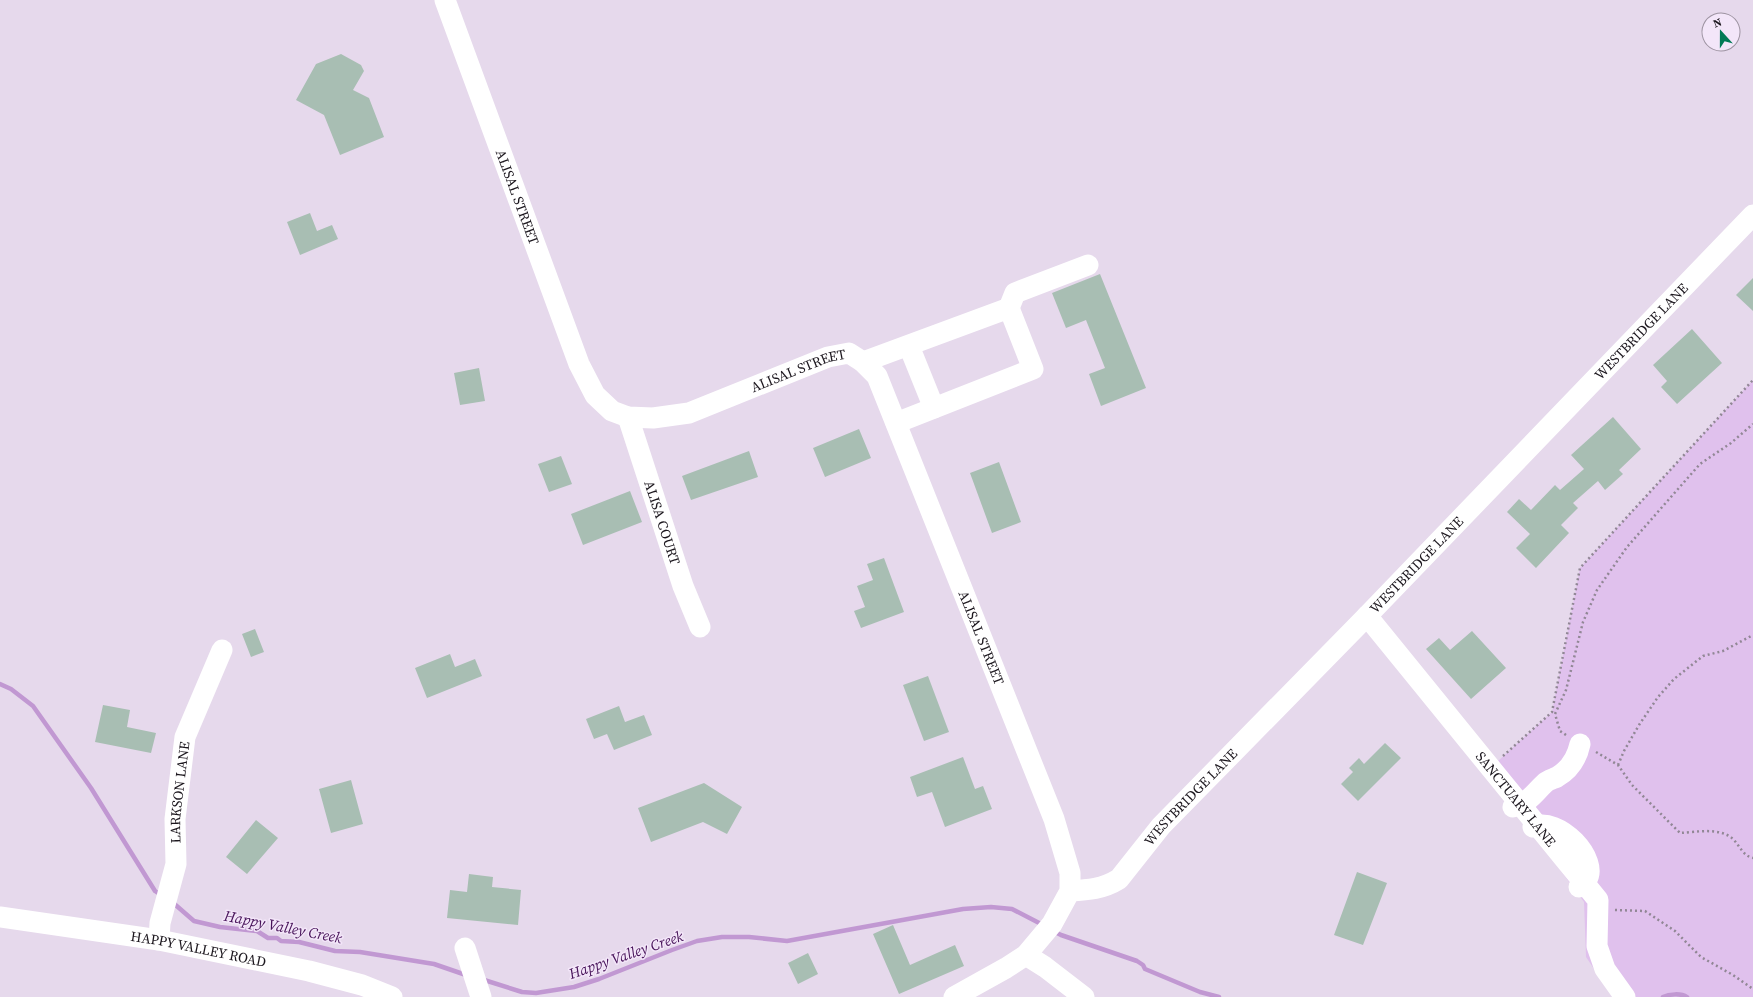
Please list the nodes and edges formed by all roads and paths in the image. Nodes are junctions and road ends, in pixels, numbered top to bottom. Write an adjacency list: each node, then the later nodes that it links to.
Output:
1 (445, 0): 9 (street, ALISAL STREET)
2 (1753, 215): 12 (street, WESTBRIDGE LANE)
3 (1088, 265): 4 (street)
4 (1009, 308): 5 (street); 8 (street)
5 (909, 346): 6 (street); 8 (street)
6 (864, 362): 9 (street, ALISAL STREET); 10 (street, ALISAL STREET)
7 (1753, 380): 18 (path)
8 (934, 408): 10 (street)
9 (628, 418): 13 (street, ALISA COURT)
10 (896, 423): 21 (street, ALISAL STREET)
11 (1753, 424): 16 (path)
12 (1367, 616): 18 (street, SANCTUARY LANE); 21 (street, WESTBRIDGE LANE)
13 (700, 627)
14 (1753, 635): 17 (path)
15 (222, 650): 24 (street, LARKSON LANE)
16 (1580, 744): 17 (path); 19 (street)
17 (1618, 765): 20 (path)
18 (1491, 768): 19 (street, SANCTUARY LANE)
19 (1517, 806): 22 (street, SANCTUARY LANE)
20 (1753, 858)
21 (1070, 891): 25 (street)
22 (1598, 900): 27 (path); 32 (street)
23 (0, 918): 24 (street, HAPPY VALLEY ROAD)
24 (159, 940): 29 (street, HAPPY VALLEY ROAD)
25 (1026, 955): 30 (street); 31 (street)
26 (468, 957): 28 (street)
27 (1753, 989)
28 (480, 993)
29 (392, 997)
30 (954, 997)
31 (1084, 997)
32 (1625, 997)

